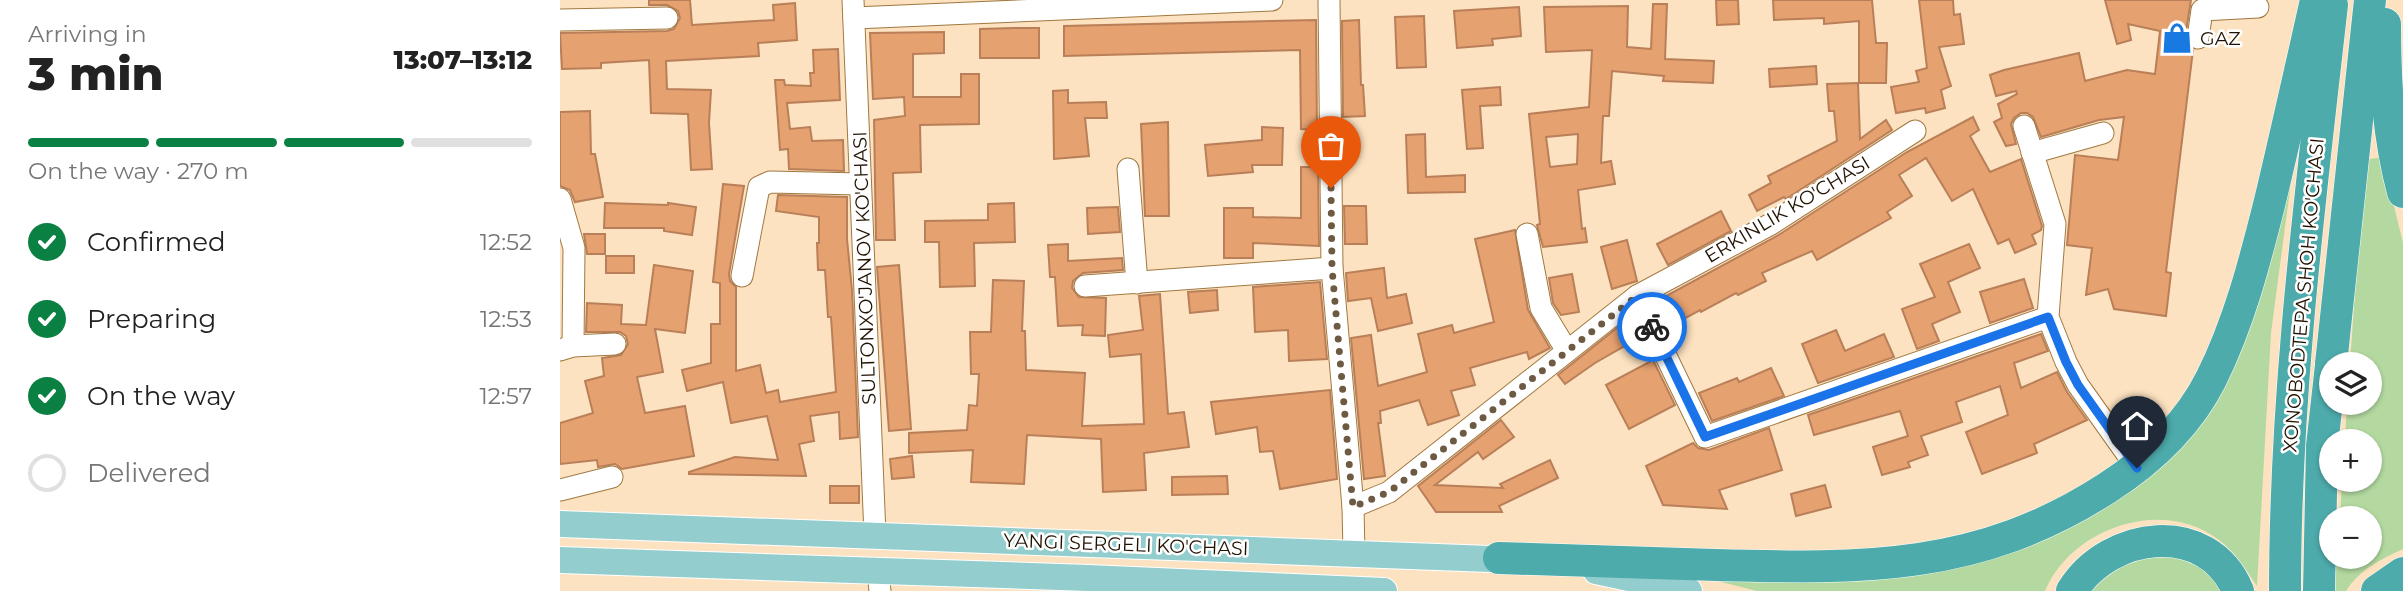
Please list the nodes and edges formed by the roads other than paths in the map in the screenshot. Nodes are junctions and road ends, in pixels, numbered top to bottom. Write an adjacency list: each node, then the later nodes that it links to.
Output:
1 (1272, 0): 8 (street)
2 (1329, 0): 21 (street)
3 (2316, 0): 32 (highway)
4 (2333, 0): 48 (highway, XONOBODTEPA SHOH KO'CHASI)
5 (2370, 0): 30 (highway, XONOBODTEPA SHOH KO'CHASI)
6 (2385, 0): 18 (highway)
7 (2258, 8): 11 (street)
8 (853, 9): 17 (street, SULTONXO'JANOV KO'CHASI)
9 (667, 18): 10 (street)
10 (560, 20)
11 (2198, 38)
12 (2024, 126): 15 (street)
13 (1915, 131): 25 (street, ERKINLIK KO'CHASI)
14 (2103, 133): 15 (street)
15 (2032, 153): 26 (street)
16 (1128, 169): 23 (street)
17 (860, 184): 22 (street); 37 (street, SULTONXO'JANOV KO'CHASI)
18 (2403, 192)
19 (560, 199): 28 (street)
20 (1527, 234): 29 (street)
21 (1332, 268): 23 (street); 35 (street)
22 (742, 276)
23 (1137, 283): 24 (street)
24 (1085, 286)
25 (1637, 296): 26 (street); 29 (street, ERKINLIK KO'CHASI)
26 (2048, 317): 32 (street)
27 (615, 344): 28 (street)
28 (566, 348)
29 (1567, 351): 35 (street, ERKINLIK KO'CHASI)
30 (2332, 352)
31 (2325, 415): 49 (highway, XONOBODTEPA SHOH KO'CHASI)
32 (2137, 468): 39 (highway)
33 (612, 477): 34 (street)
34 (560, 490)
35 (1353, 507): 38 (street)
36 (560, 524): 37 (main road, YANGI SERGELI KO'CHASI)
37 (875, 535): 38 (main road, YANGI SERGELI KO'CHASI)
38 (1354, 553): 39 (main road, YANGI SERGELI KO'CHASI)
39 (1499, 558): 45 (main road, YANGI SERGELI KO'CHASI)
40 (560, 560): 42 (main road, YANGI SERGELI KO'CHASI)
41 (2403, 573): 50 (highway)
42 (879, 581): 43 (main road, YANGI SERGELI KO'CHASI)
43 (1301, 589): 44 (main road, YANGI SERGELI KO'CHASI)
44 (1382, 591)
45 (1689, 591)
46 (2072, 591): 47 (highway)
47 (2238, 591)
48 (2285, 591)
49 (2319, 591)
50 (2377, 591)

